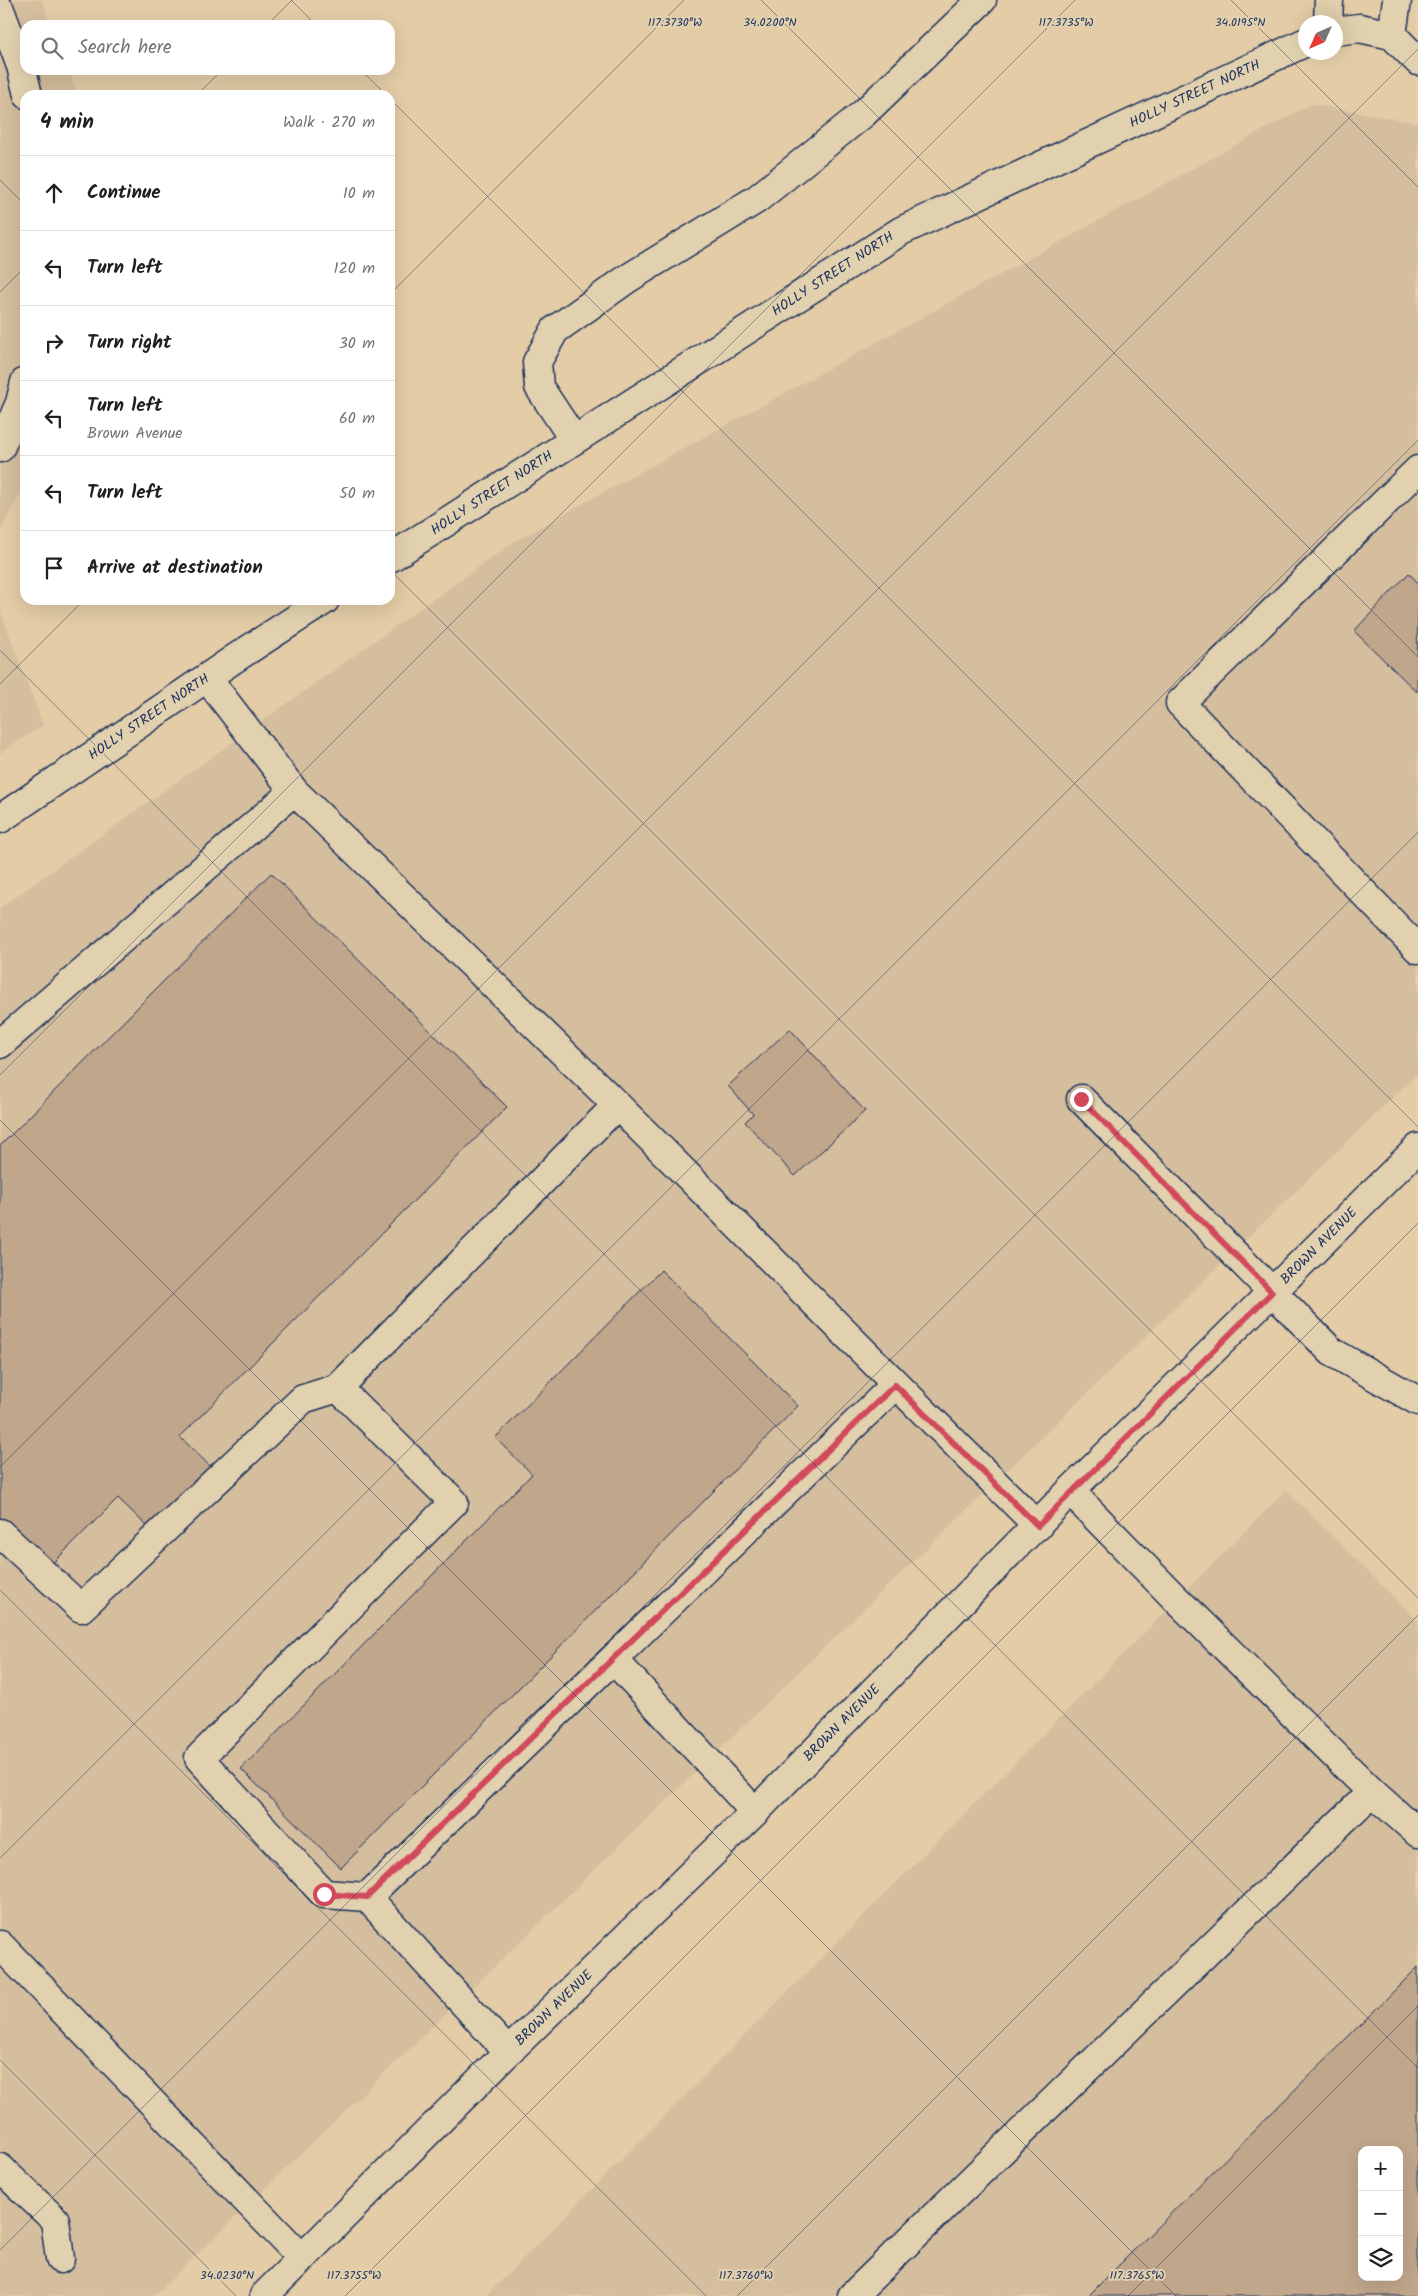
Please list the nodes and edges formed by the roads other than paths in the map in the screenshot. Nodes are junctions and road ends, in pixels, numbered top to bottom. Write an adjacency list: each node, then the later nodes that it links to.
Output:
1 (982, 0): 14 (street)
2 (1329, 0): 5 (street)
3 (1398, 0): 7 (street)
4 (0, 10): 10 (street)
5 (1328, 15)
6 (1347, 29): 7 (street)
7 (1392, 35): 9 (street)
8 (1298, 46): 14 (street, HOLLY STREET NORTH)
9 (1418, 61)
10 (20, 63)
11 (23, 75): 12 (street)
12 (27, 90)
13 (20, 403): 15 (street)
14 (574, 440): 17 (street, HOLLY STREET NORTH)
15 (0, 448)
16 (1418, 470): 22 (street)
17 (395, 555)
18 (318, 605): 19 (street, HOLLY STREET NORTH)
19 (206, 678): 20 (street); 21 (street, HOLLY STREET NORTH)
20 (294, 790): 23 (street); 25 (street)
21 (0, 819)
22 (1418, 949)
23 (1, 1041)
24 (1081, 1099): 27 (street)
25 (618, 1104): 28 (street); 29 (street)
26 (1418, 1148): 27 (street, BROWN AVENUE)
27 (1272, 1292): 30 (street); 31 (street, BROWN AVENUE)
28 (895, 1385): 32 (street); 34 (street)
29 (338, 1388): 33 (street); 38 (street)
30 (1418, 1401)
31 (1070, 1490): 32 (street, BROWN AVENUE); 35 (street)
32 (1038, 1526): 36 (street, BROWN AVENUE)
33 (0, 1533)
34 (613, 1659): 36 (street); 38 (street)
35 (1372, 1792): 37 (street); 45 (street)
36 (755, 1812): 40 (street, BROWN AVENUE)
37 (1418, 1833)
38 (367, 1897): 40 (street)
39 (0, 1945): 42 (street)
40 (508, 2052): 42 (street, BROWN AVENUE)
41 (0, 2168): 43 (street)
42 (302, 2258): 44 (street, BROWN AVENUE)
43 (60, 2259)
44 (264, 2296)
45 (852, 2296)

